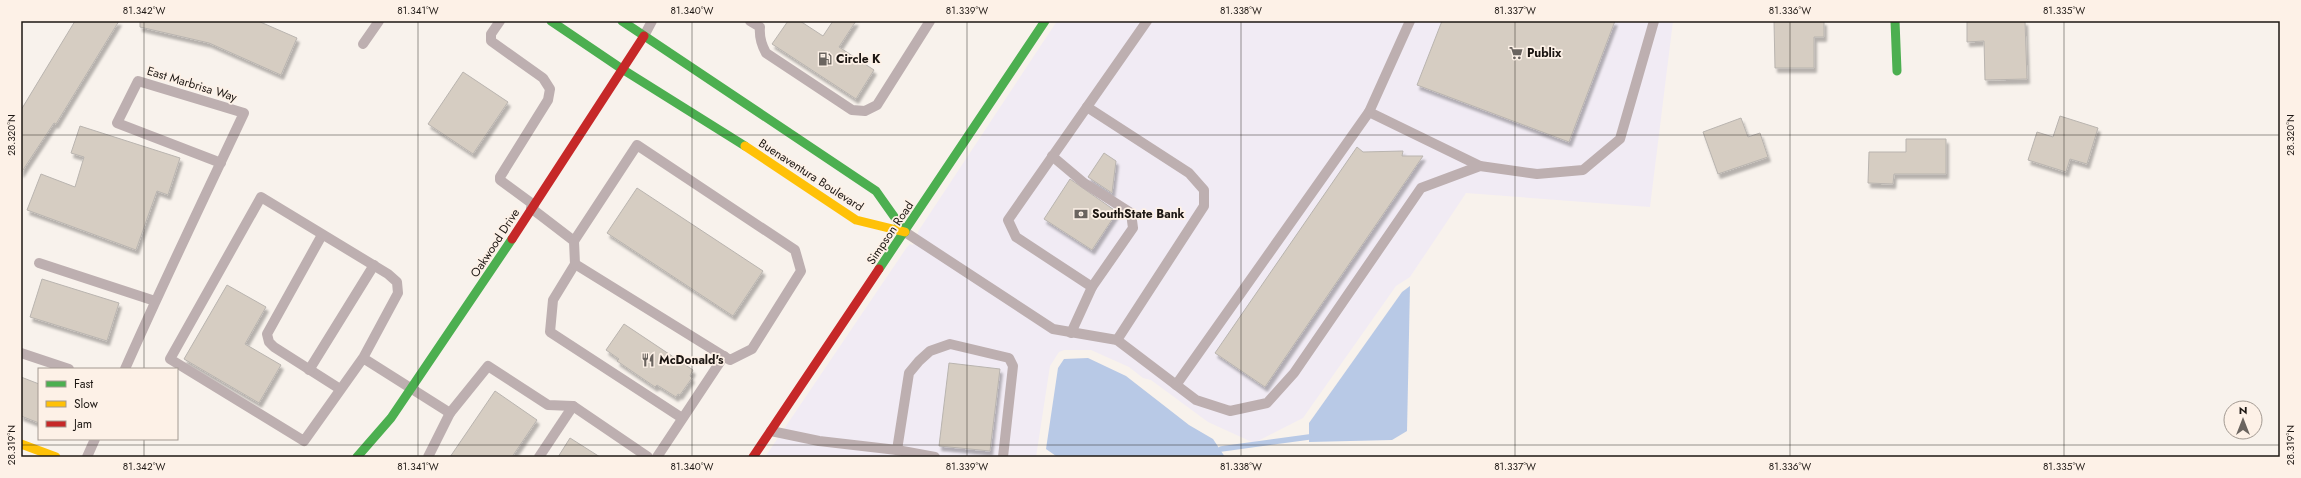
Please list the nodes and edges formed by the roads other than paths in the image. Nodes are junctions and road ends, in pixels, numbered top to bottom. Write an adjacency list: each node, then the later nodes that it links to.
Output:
1 (379, 21): 15 (lane)
2 (500, 21): 23 (lane)
3 (551, 21): 16 (main road, Buenaventura Boulevard)
4 (622, 21): 14 (main road, Buenaventura Boulevard)
5 (652, 21): 14 (lane)
6 (750, 21): 13 (lane)
7 (930, 21): 13 (lane)
8 (1045, 21): 24 (main road, Simpson Road)
9 (1147, 21): 18 (lane)
10 (1410, 21): 19 (lane)
11 (1654, 21): 22 (lane)
12 (1895, 21): 17 (main road)
13 (763, 24)
14 (644, 36): 16 (main road, Oakwood Drive); 24 (main road, Buenaventura Boulevard)
15 (364, 44)
16 (622, 69): 23 (main road, Oakwood Drive); 24 (main road, Buenaventura Boulevard)
17 (1897, 71)
18 (1087, 107): 20 (lane); 33 (lane)
19 (1369, 112): 22 (lane); 40 (lane)
20 (1052, 156): 30 (lane); 30 (lane)
21 (221, 163): 21 (lane, East Marbrisa Way); 31 (lane, East Marbrisa Way)
22 (1480, 166): 40 (lane)
23 (533, 207): 26 (lane); 42 (main road, Oakwood Drive)
24 (906, 232): 32 (lane); 46 (main road, Simpson Road)
25 (322, 235): 29 (lane); 39 (lane); 41 (lane)
26 (574, 241): 28 (lane); 35 (lane)
27 (39, 264): 31 (lane)
28 (575, 264): 35 (lane); 45 (lane)
29 (374, 265): 36 (lane); 39 (lane)
30 (1092, 287): 32 (lane)
31 (155, 301): 38 (lane, East Marbrisa Way)
32 (1071, 333): 33 (lane)
33 (1117, 340): 40 (lane)
34 (21, 353): 37 (lane)
35 (724, 356): 45 (lane)
36 (363, 358): 41 (lane); 42 (lane)
37 (66, 368)
38 (125, 368)
39 (309, 370): 41 (lane)
40 (1176, 385)
41 (340, 389)
42 (412, 389): 44 (lane); 52 (main road, Oakwood Drive)
43 (573, 406): 44 (lane); 54 (lane); 55 (lane)
44 (450, 413): 53 (lane)
45 (682, 418): 56 (lane)
46 (771, 430): 49 (lane); 57 (main road, Simpson Road)
47 (95, 440): 51 (lane)
48 (21, 444): 50 (main road)
49 (897, 450): 58 (lane); 59 (lane)
50 (56, 457)
51 (87, 457)
52 (357, 457)
53 (428, 457)
54 (539, 457)
55 (648, 457)
56 (657, 457)
57 (753, 457)
58 (935, 457)
59 (1003, 457)

